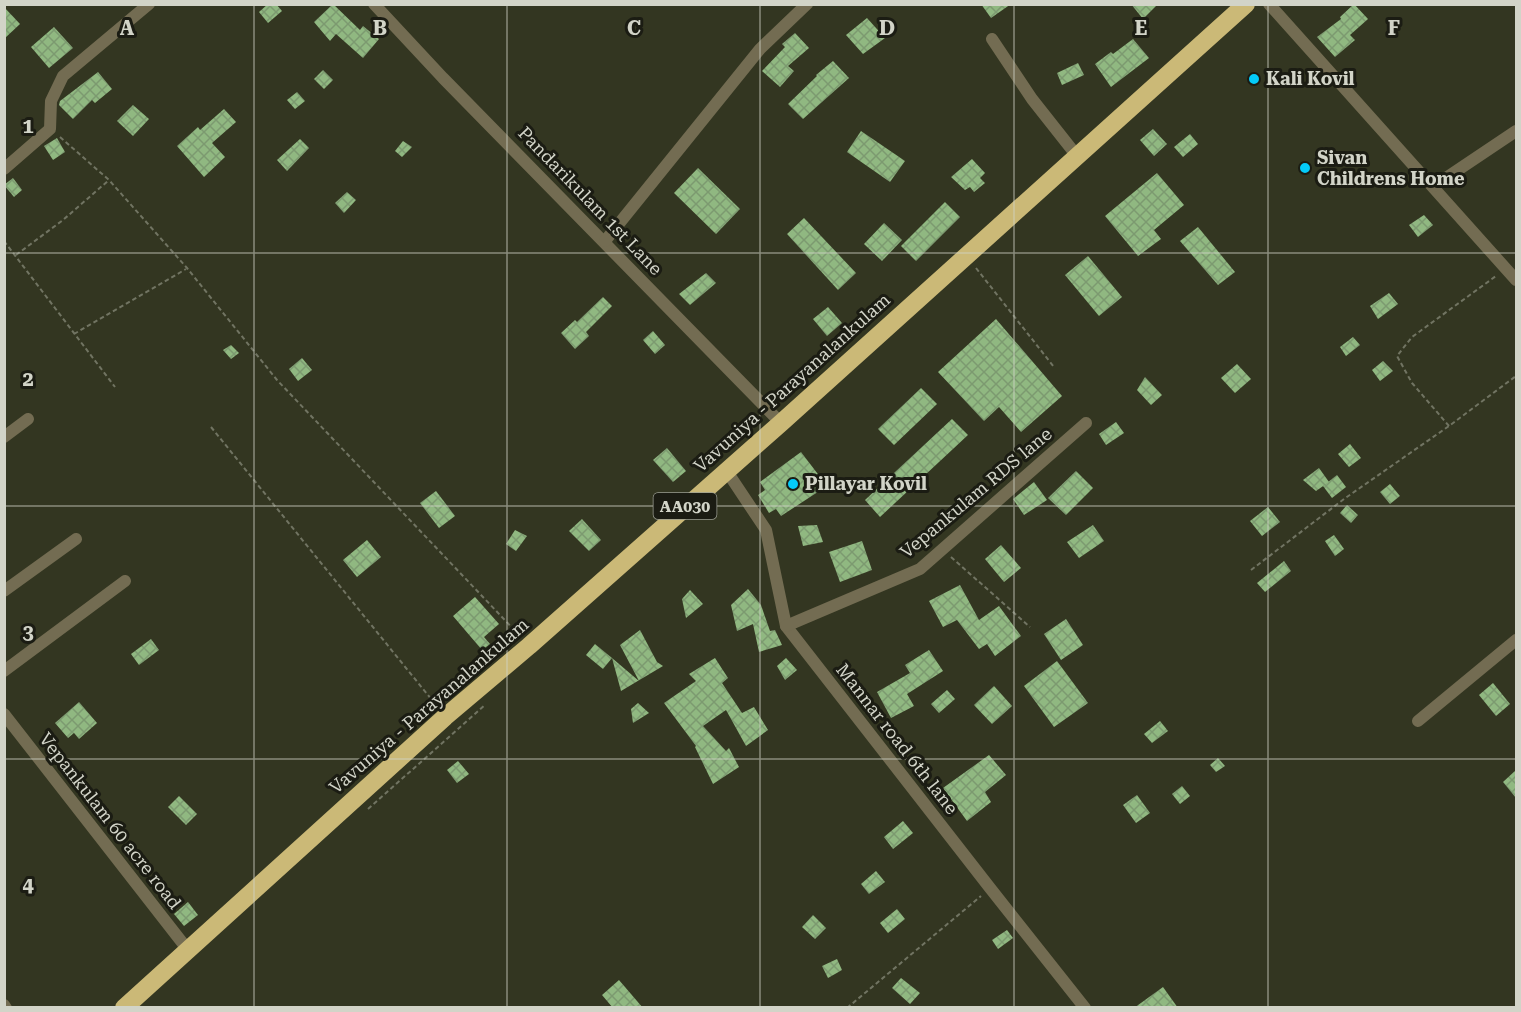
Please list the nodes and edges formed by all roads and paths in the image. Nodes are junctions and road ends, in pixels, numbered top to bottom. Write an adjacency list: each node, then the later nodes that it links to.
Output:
1 (149, 4): 7 (street)
2 (374, 4): 14 (street, Pandarikulam 1st Lane)
3 (807, 4): 14 (street)
4 (1269, 4): 12 (street)
5 (1240, 7): 9 (highway, Vavuniya - Parayanalankulam / AA030)
6 (992, 39): 9 (street)
7 (50, 129): 10 (street); 11 (path)
8 (1516, 131): 12 (street)
9 (1077, 156): 25 (highway, Vavuniya - Parayanalankulam / AA030)
10 (4, 169)
11 (109, 180): 15 (path); 16 (path)
12 (1434, 186): 17 (street)
13 (4, 241): 15 (path)
14 (605, 241): 25 (street, Pandarikulam 1st Lane)
15 (15, 255): 20 (path)
16 (187, 268): 20 (path); 39 (path)
17 (1506, 268): 19 (street); 27 (path)
18 (975, 269): 21 (path)
19 (1516, 280)
20 (74, 334): 23 (path)
21 (1054, 368)
22 (1516, 376): 27 (path)
23 (114, 387)
24 (28, 419): 29 (street)
25 (781, 423): 30 (highway, Vavuniya - Parayanalankulam / AA030)
26 (1086, 423): 32 (street, Vepankulam RDS lane)
27 (1449, 426): 33 (path)
28 (211, 427): 42 (path)
29 (4, 437)
30 (726, 470): 36 (street, Mannar road 6th lane); 39 (highway, Vavuniya - Parayanalankulam / AA030)
31 (76, 539): 35 (street)
32 (942, 550): 36 (street, Vepankulam RDS lane); 37 (path)
33 (1251, 570)
34 (125, 581): 40 (street)
35 (4, 591)
36 (786, 626): 46 (street, Mannar road 6th lane)
37 (1030, 627)
38 (1516, 640): 43 (street)
39 (529, 646): 42 (highway, Vavuniya - Parayanalankulam / AA030)
40 (4, 671)
41 (4, 714): 47 (street, Vepankulam 60 acre road)
42 (446, 717): 47 (highway, Vavuniya - Parayanalankulam / AA030)
43 (1418, 721)
44 (439, 747): 45 (path)
45 (411, 772)
46 (990, 888): 49 (path); 50 (street, Mannar road 6th lane)
47 (188, 950): 48 (highway, Vavuniya - Parayanalankulam / AA030)
48 (124, 1008)
49 (847, 1008)
50 (1085, 1008)

